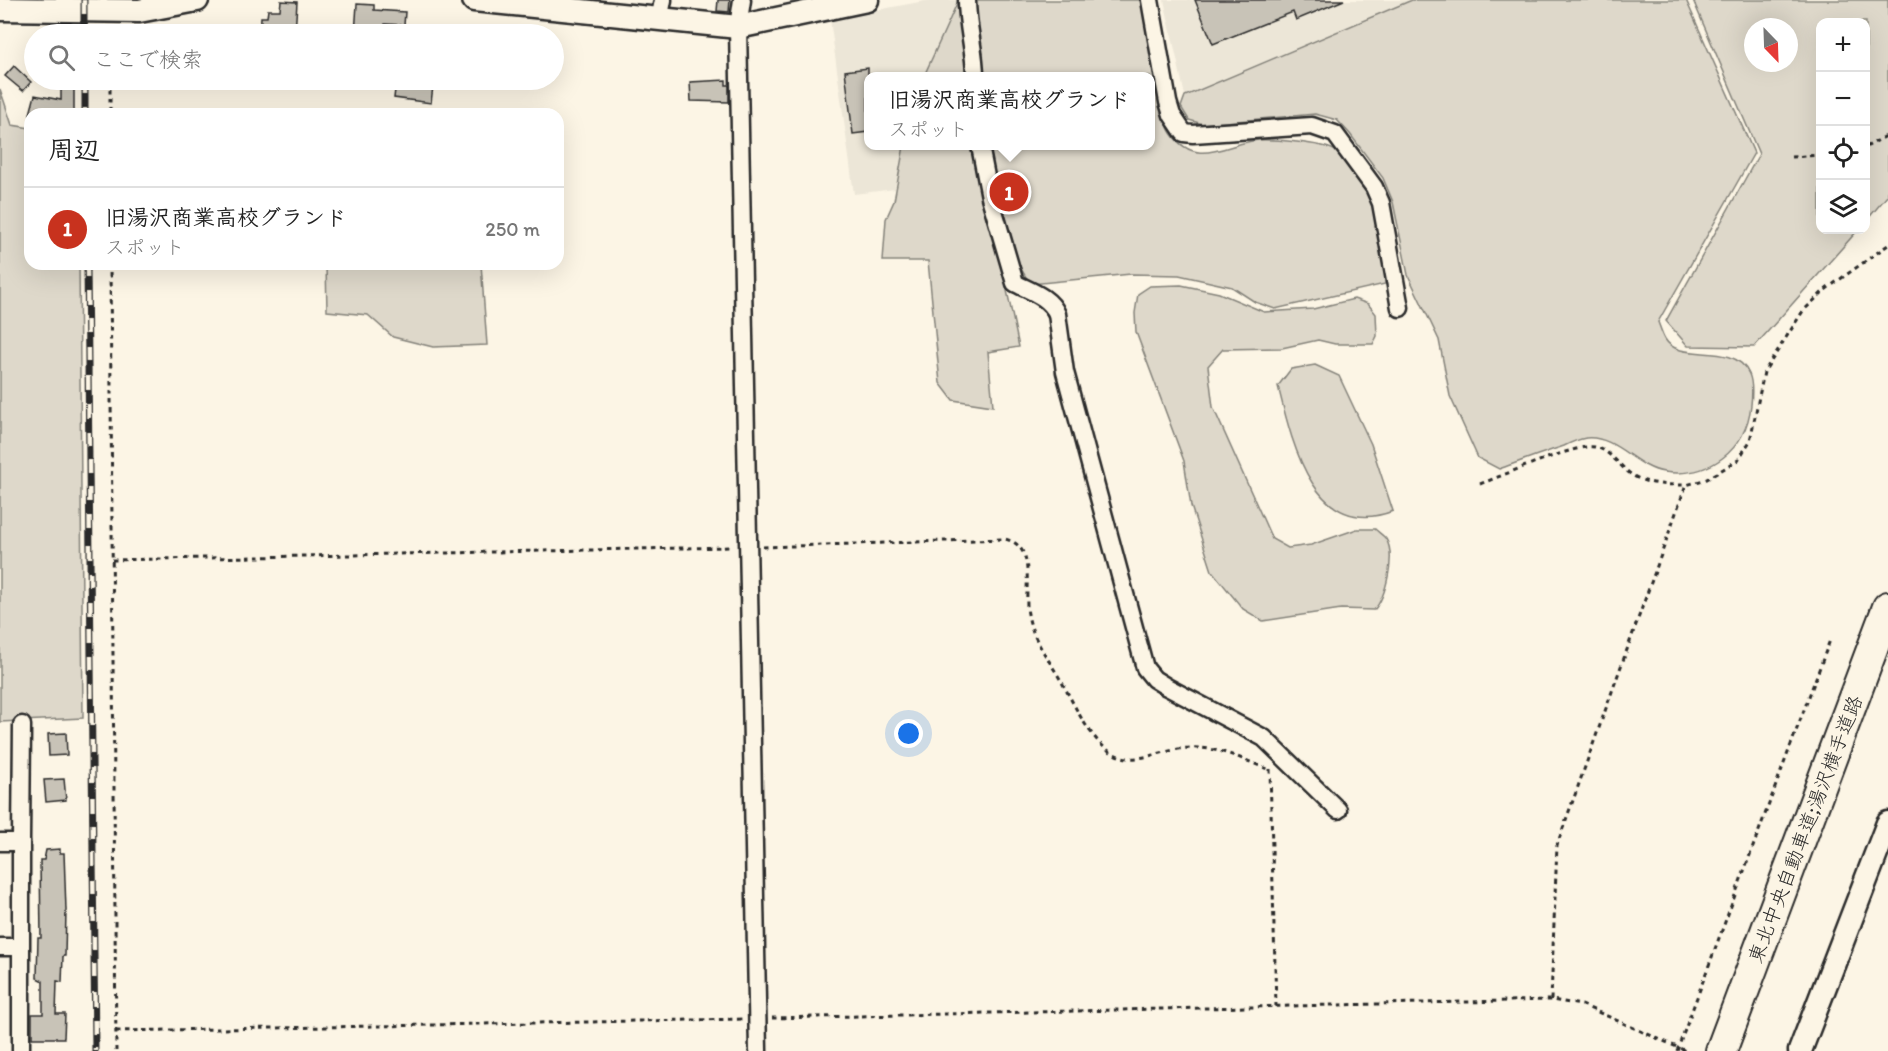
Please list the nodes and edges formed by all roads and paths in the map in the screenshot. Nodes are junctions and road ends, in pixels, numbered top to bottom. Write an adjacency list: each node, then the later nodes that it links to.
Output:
1 (197, 0): 7 (street)
2 (474, 0): 8 (street)
3 (742, 0): 9 (street)
4 (867, 0): 9 (street)
5 (967, 0): 10 (street)
6 (1150, 0): 20 (street)
7 (0, 9)
8 (661, 11): 9 (street)
9 (738, 27): 35 (street)
10 (975, 72)
11 (110, 90): 12 (path)
12 (110, 108)
13 (1888, 135): 14 (path)
14 (1870, 145)
15 (981, 150): 26 (street)
16 (1816, 155): 17 (path)
17 (1791, 157)
18 (1888, 245): 22 (path)
19 (110, 270): 36 (path)
20 (1400, 308)
21 (1480, 484): 22 (path)
22 (1686, 485): 33 (path)
23 (1888, 607): 42 (highway, 東北中央自動車道;湯沢横手道路)
24 (1830, 640): 37 (path)
25 (22, 725): 30 (street)
26 (1269, 742): 27 (street); 34 (path)
27 (1338, 810)
28 (1888, 823): 43 (street)
29 (0, 842): 30 (street)
30 (21, 842): 32 (street)
31 (0, 947): 32 (street)
32 (20, 947): 38 (street)
33 (1551, 1000): 34 (path); 37 (path)
34 (1276, 1007): 35 (path)
35 (758, 1019): 36 (path); 40 (street)
36 (116, 1031): 39 (path)
37 (1677, 1049): 41 (path)
38 (21, 1051)
39 (116, 1051)
40 (758, 1051)
41 (1686, 1051)
42 (1722, 1051)
43 (1800, 1051)

